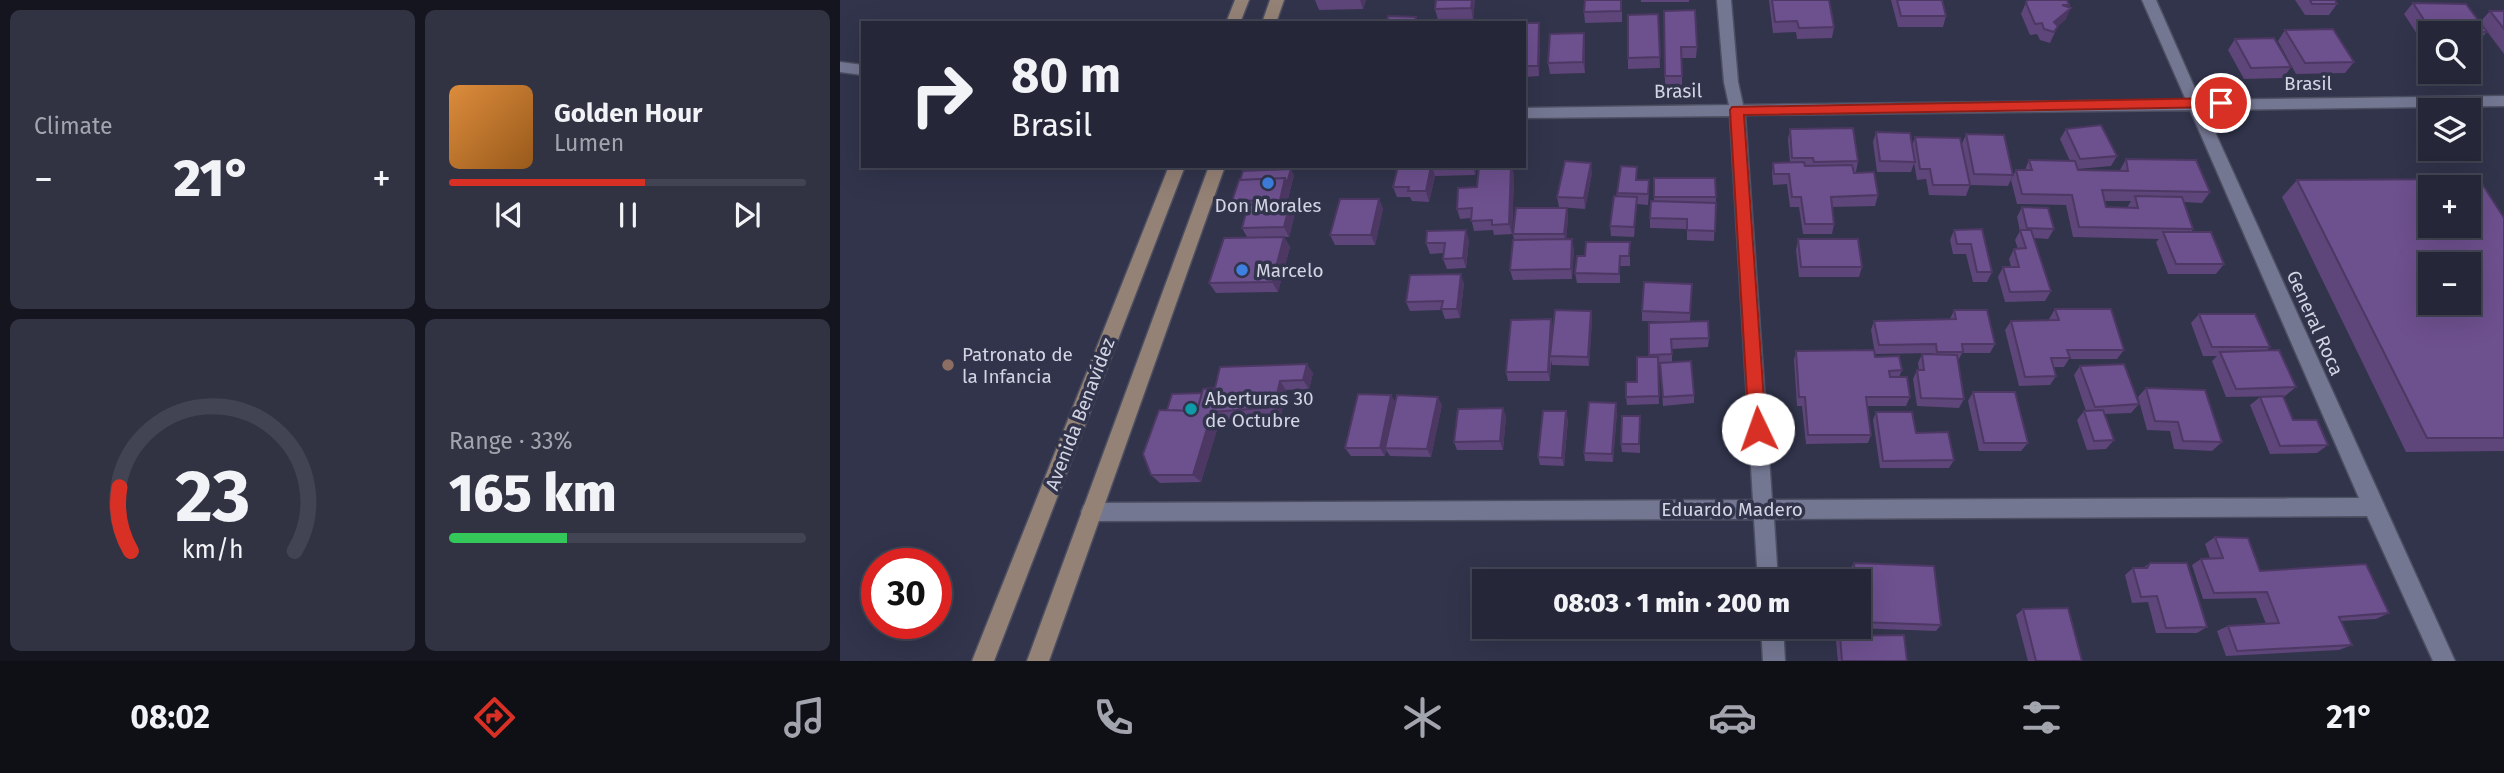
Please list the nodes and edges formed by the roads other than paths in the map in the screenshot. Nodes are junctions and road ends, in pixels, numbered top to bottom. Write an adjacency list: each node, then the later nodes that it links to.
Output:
1 (1242, 0): 5 (main road)
2 (1277, 0): 6 (main road)
3 (1724, 0): 11 (street)
4 (2149, 0): 10 (street, General Roca)
5 (1234, 21)
6 (1270, 21)
7 (840, 67): 8 (street)
8 (861, 70)
9 (2504, 101): 10 (street, Brasil)
10 (2196, 103): 11 (street, Brasil); 15 (street, General Roca)
11 (1737, 110): 12 (street, Brasil); 16 (street)
12 (1526, 113)
13 (1176, 168): 20 (main road, Avenida Benavídez)
14 (1216, 168): 17 (main road)
15 (2373, 507): 16 (street, Eduardo Madero); 23 (street, General Roca)
16 (1763, 509): 17 (street, Eduardo Madero); 18 (street)
17 (1091, 512): 21 (main road)
18 (1767, 569)
19 (1773, 639): 22 (street)
20 (983, 661)
21 (1038, 661)
22 (1774, 661)
23 (2445, 661)

